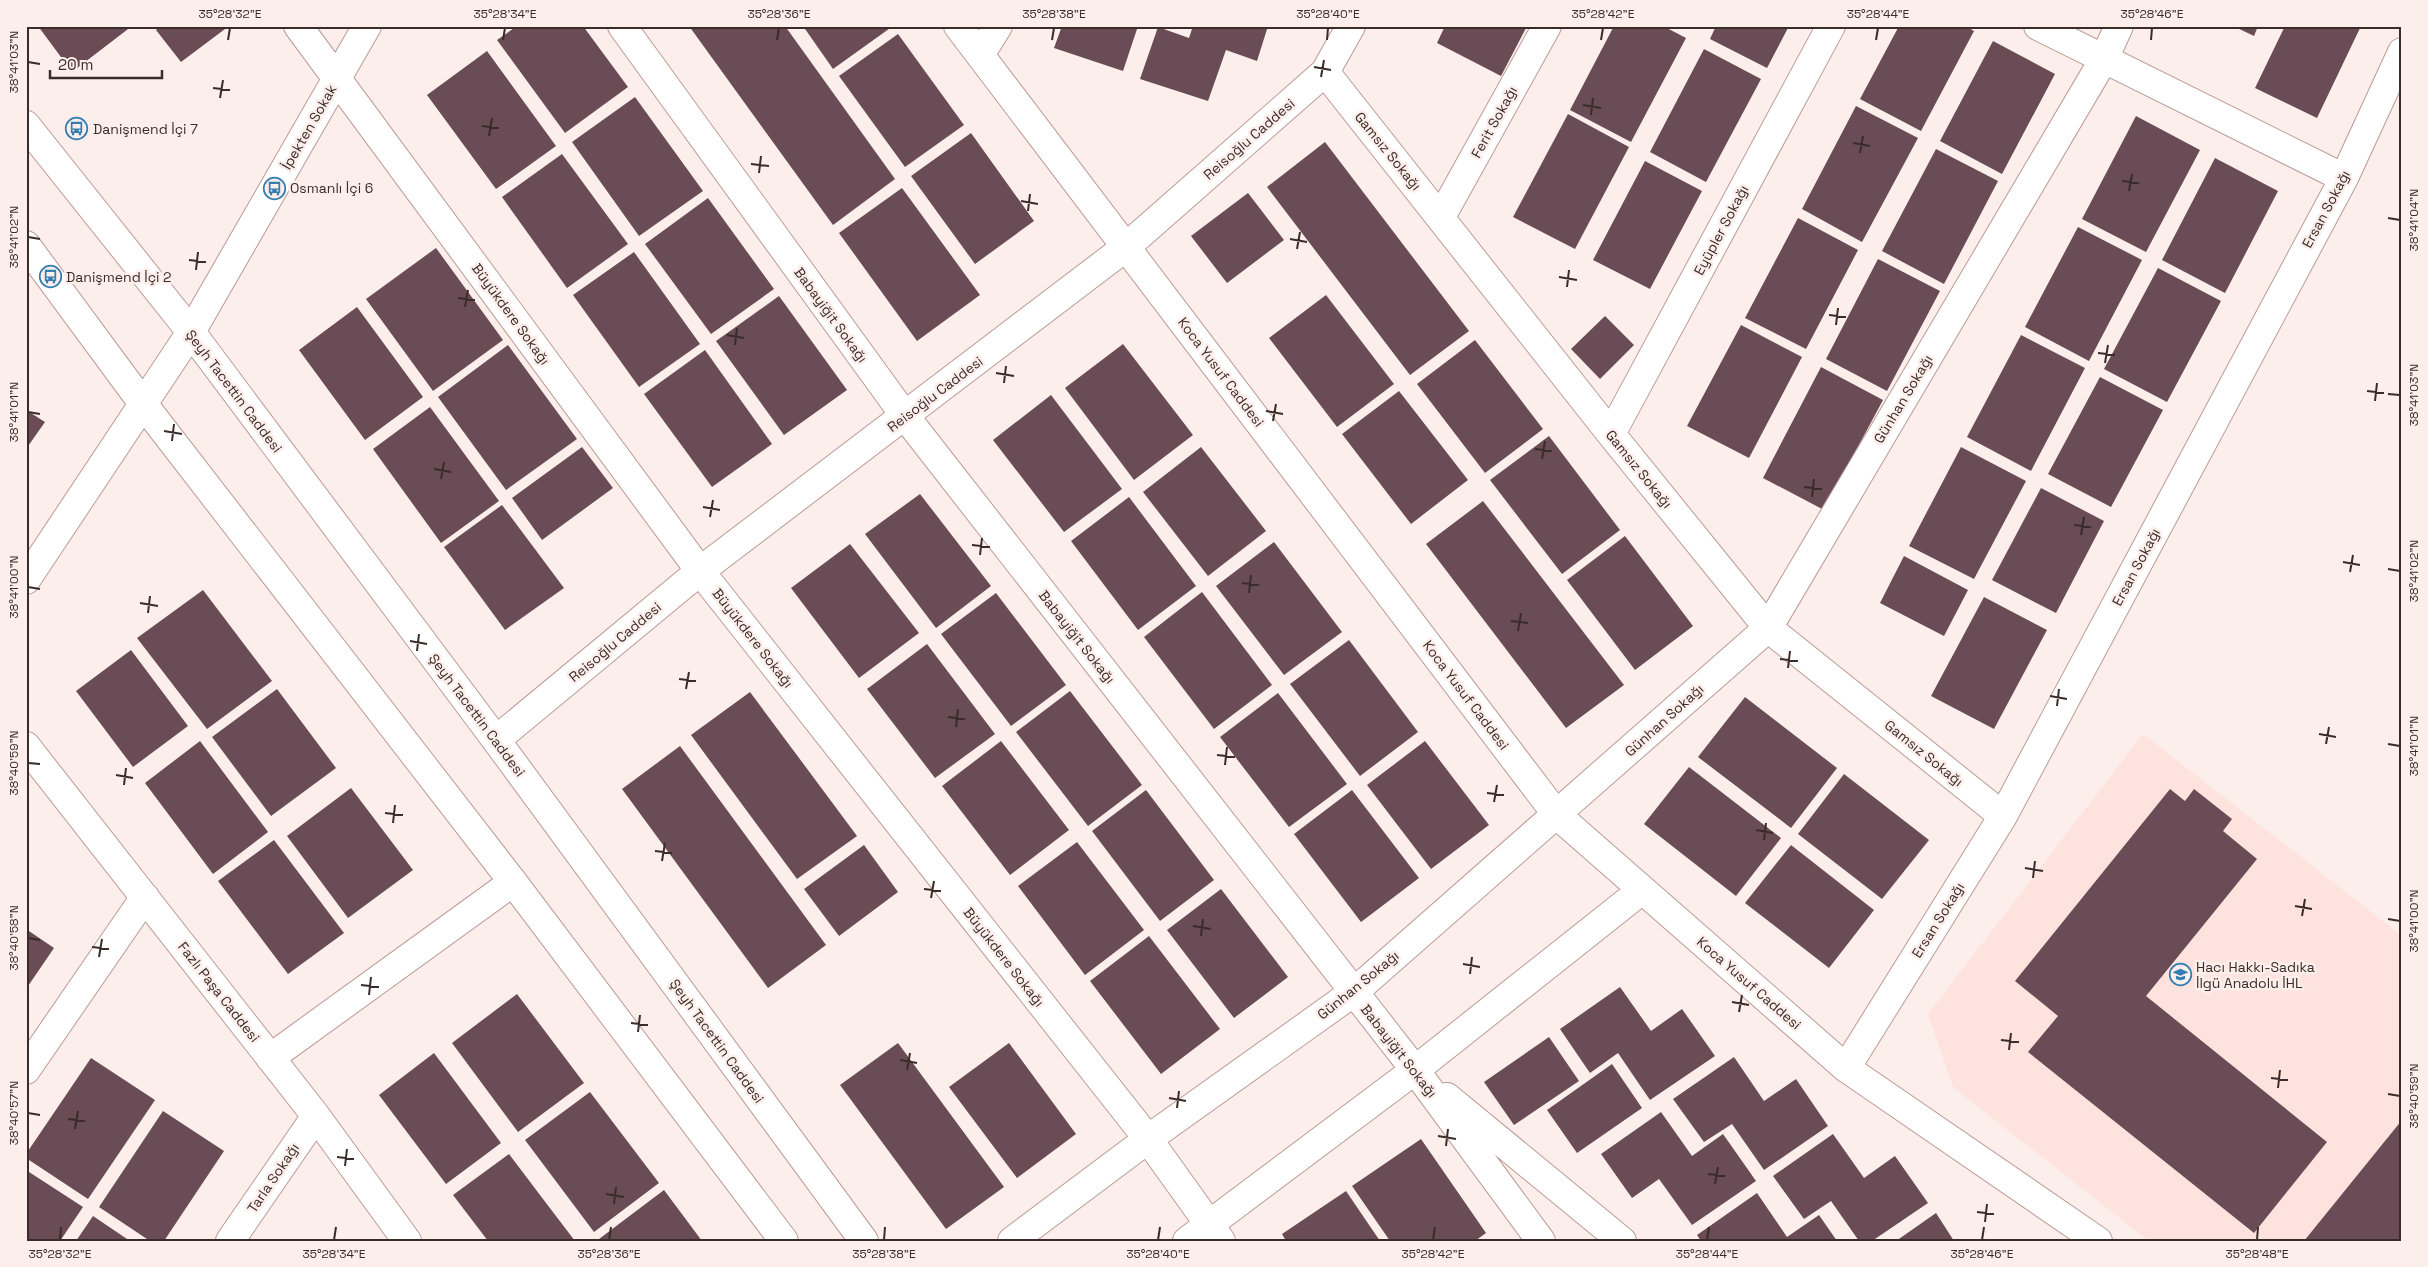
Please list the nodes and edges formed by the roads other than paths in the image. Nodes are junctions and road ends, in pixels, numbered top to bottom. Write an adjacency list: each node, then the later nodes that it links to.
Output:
1 (298, 26): 15 (street, Büyükdere Sokağı)
2 (367, 26): 15 (street, İpekten Sokak)
3 (622, 26): 23 (street, Babayiğit Sokağı)
4 (958, 26): 12 (street, Koca Yusuf Caddesi)
5 (998, 26): 12 (street)
6 (1351, 26): 14 (street, Reisoğlu Caddesi)
7 (1548, 26): 18 (street, Ferit Sokağı)
8 (1831, 26): 24 (street, Eyüpler Sokağı)
9 (2038, 26): 13 (street)
10 (2120, 26): 13 (street, Günhan Sokağı)
11 (2402, 52): 17 (street, Ersan Sokağı)
12 (980, 55): 20 (street, Koca Yusuf Caddesi)
13 (2104, 59): 17 (street); 27 (street, Günhan Sokağı)
14 (1325, 72): 18 (street, Gamsız Sokağı); 20 (street, Reisoğlu Caddesi)
15 (337, 78): 21 (street, İpekten Sokak); 25 (street, Büyükdere Sokağı)
16 (26, 124): 21 (street, Şeyh Tacettin Caddesi)
17 (2344, 178): 31 (street, Ersan Sokağı)
18 (1441, 217): 24 (street, Gamsız Sokağı)
19 (26, 245): 22 (street)
20 (1126, 247): 23 (street, Reisoğlu Caddesi); 30 (street, Koca Yusuf Caddesi)
21 (191, 332): 22 (street, İpekten Sokak); 28 (street, Şeyh Tacettin Caddesi)
22 (144, 405): 26 (street, İpekten Sokak); 32 (street)
23 (905, 416): 25 (street, Reisoğlu Caddesi); 35 (street, Babayiğit Sokağı)
24 (1611, 434): 27 (street, Gamsız Sokağı)
25 (700, 571): 28 (street, Reisoğlu Caddesi); 41 (street, Büyükdere Sokağı)
26 (26, 580)
27 (1768, 628): 30 (street, Günhan Sokağı); 31 (street, Gamsız Sokağı)
28 (496, 740): 46 (street, Şeyh Tacettin Caddesi)
29 (26, 746): 34 (street, Fazlı Paşa Caddesi)
30 (1558, 815): 33 (street, Koca Yusuf Caddesi); 35 (street, Günhan Sokağı)
31 (2003, 816): 37 (street, Ersan Sokağı)
32 (512, 882): 36 (street); 45 (street)
33 (1642, 890): 37 (street, Koca Yusuf Caddesi); 39 (street)
34 (145, 897): 36 (street, Fazlı Paşa Caddesi); 38 (street)
35 (1354, 992): 39 (street, Babayiğit Sokağı); 41 (street, Günhan Sokağı)
36 (270, 1058): 40 (street, Fazlı Paşa Caddesi)
37 (1846, 1068): 51 (street, Koca Yusuf Caddesi)
38 (26, 1070)
39 (1415, 1070): 42 (street); 49 (street, Babayiğit Sokağı); 50 (street)
40 (316, 1116): 43 (street, Tarla Sokağı); 44 (street, Fazlı Paşa Caddesi)
41 (1148, 1139): 42 (street, Büyükdere Sokağı); 47 (street, Günhan Sokağı)
42 (1215, 1232): 48 (street)
43 (230, 1241)
44 (408, 1241)
45 (784, 1241)
46 (864, 1241)
47 (1012, 1241)
48 (1187, 1241)
49 (1541, 1241)
50 (1622, 1241)
51 (2098, 1241)

